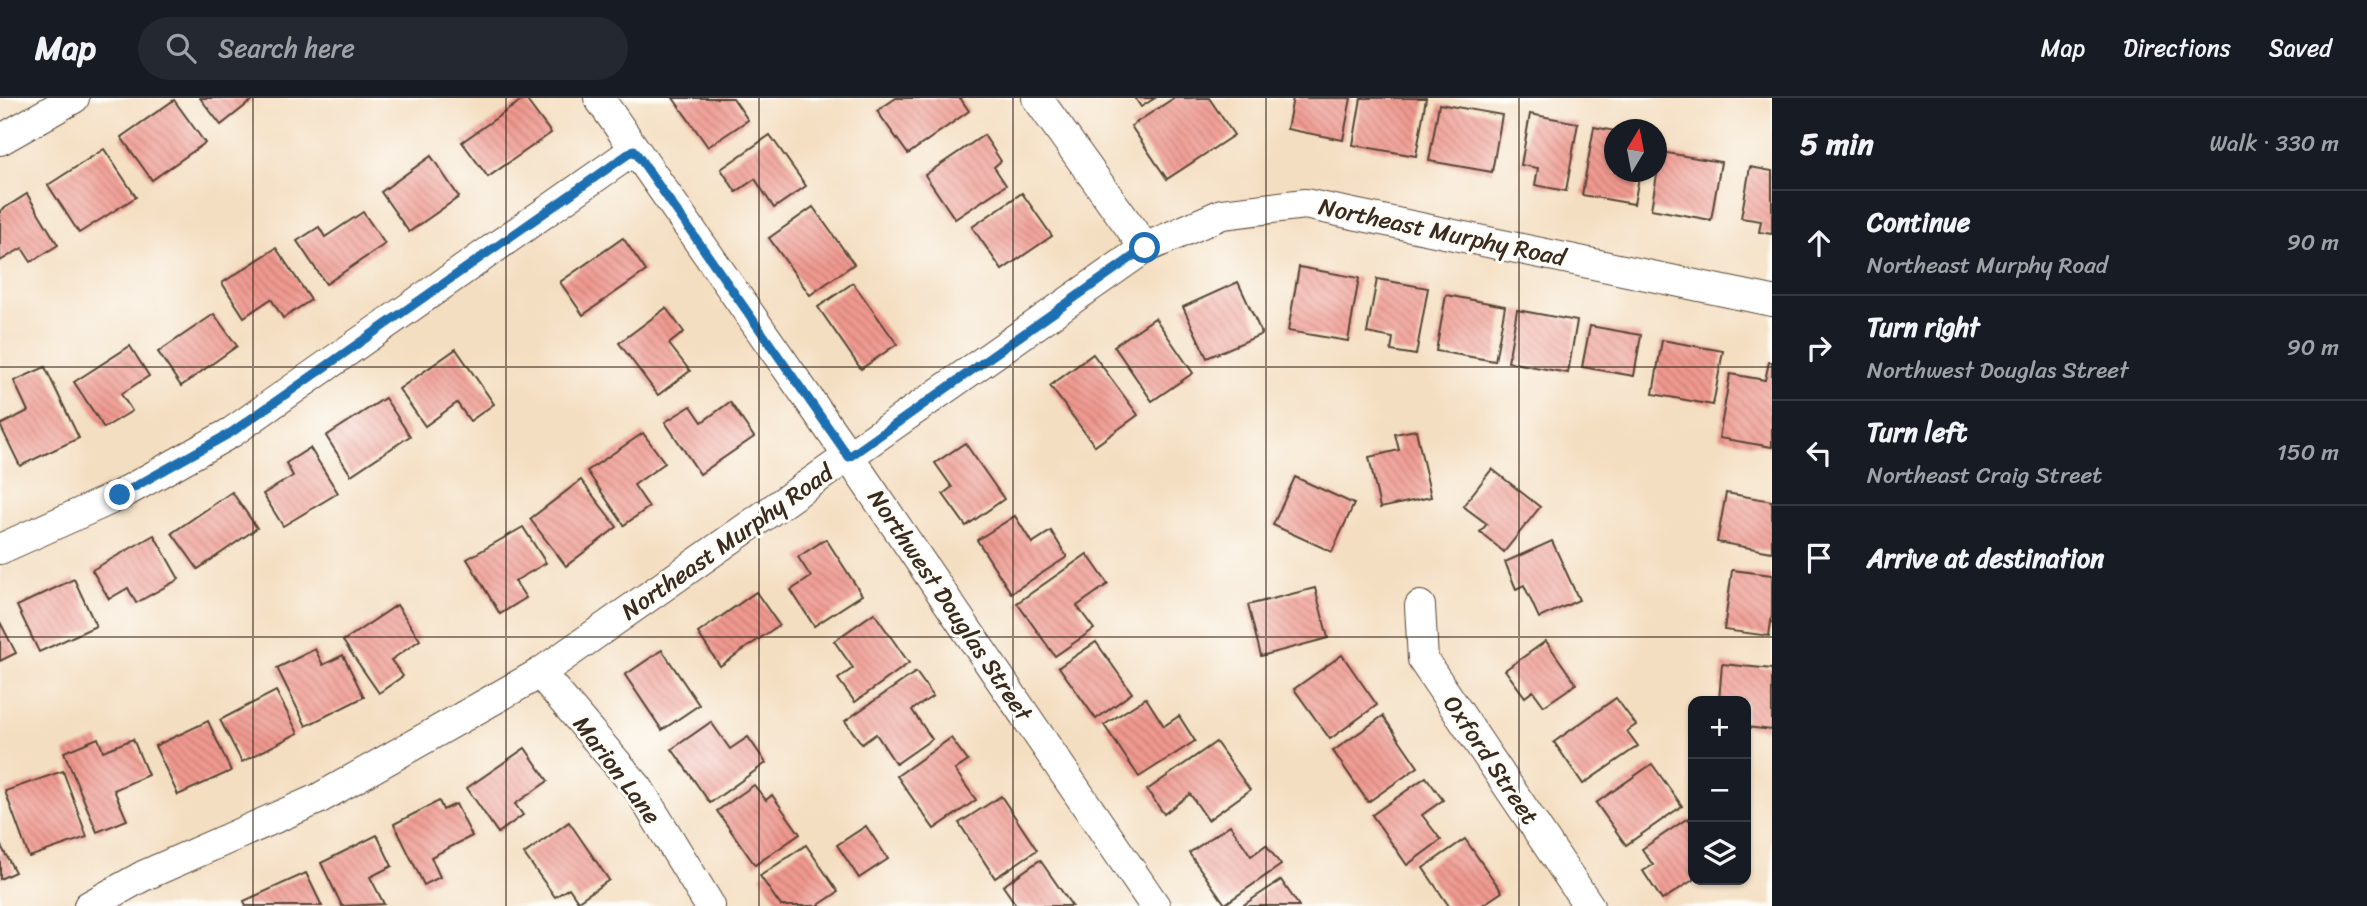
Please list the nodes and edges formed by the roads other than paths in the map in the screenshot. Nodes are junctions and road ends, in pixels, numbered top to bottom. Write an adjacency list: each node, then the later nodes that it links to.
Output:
1 (74, 98): 4 (street)
2 (599, 98): 5 (street, Northwest Douglas Street)
3 (1037, 98): 6 (street)
4 (0, 140)
5 (634, 150): 8 (street, Northwest Douglas Street); 9 (street)
6 (1145, 248): 7 (street, Northeast Murphy Road); 8 (street, Northeast Murphy Road)
7 (1772, 301)
8 (849, 457): 11 (street, Northeast Murphy Road); 14 (street, Northwest Douglas Street)
9 (0, 549)
10 (1420, 606): 15 (street, Oxford Street)
11 (540, 673): 12 (street, Northeast Murphy Road); 13 (street, Marion Lane)
12 (89, 906)
13 (710, 906)
14 (1155, 906)
15 (1589, 906)

